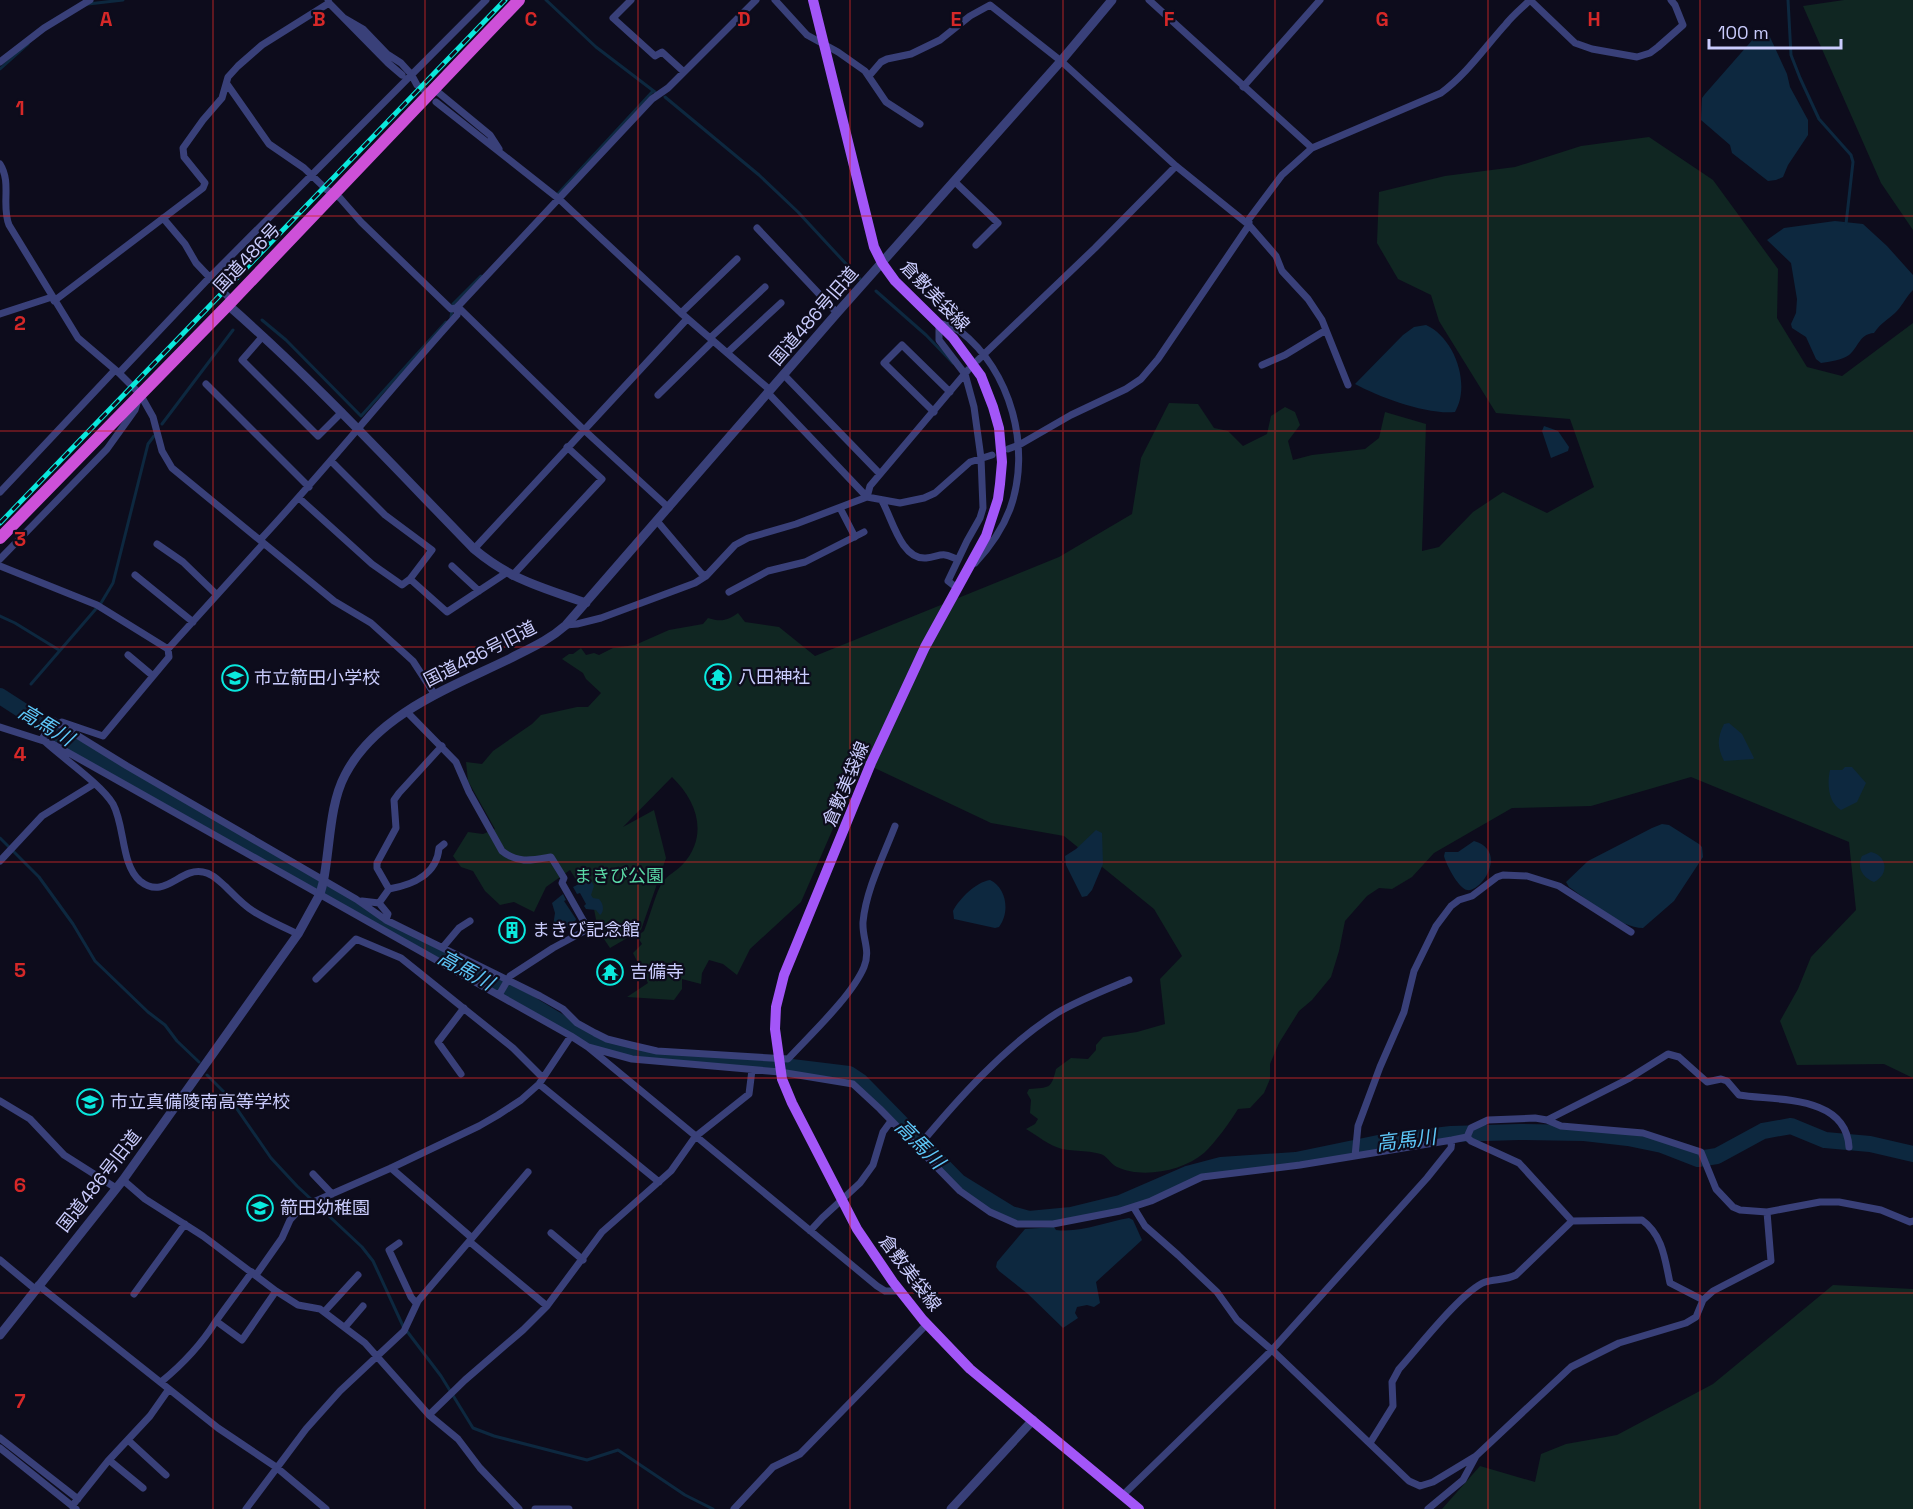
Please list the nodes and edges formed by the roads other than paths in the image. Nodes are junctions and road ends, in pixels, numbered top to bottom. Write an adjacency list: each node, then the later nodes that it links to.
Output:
1 (90, 0): 17 (street)
2 (486, 0): 19 (street)
3 (519, 0): 24 (highway, 国道486号)
4 (631, 0): 18 (street)
5 (756, 0): 18 (street)
6 (775, 0): 15 (street)
7 (813, 0): 15 (main road, 倉敷美袋線)
8 (1112, 0): 16 (street, 国道486号旧道)
9 (1149, 0): 23 (street)
10 (1320, 0): 23 (street)
11 (1530, 0): 12 (street); 26 (street)
12 (1671, 0)
13 (329, 2): 14 (street); 22 (street)
14 (344, 18): 19 (street); 20 (street)
15 (824, 45): 21 (street); 39 (main road, 倉敷美袋線)
16 (1061, 61): 21 (street); 29 (street); 31 (street, 国道486号旧道)
17 (0, 62)
18 (684, 72): 33 (street)
19 (411, 74): 24 (street); 30 (street)
20 (402, 75)
21 (869, 76): 25 (street)
22 (227, 84): 30 (street); 34 (street)
23 (1243, 87): 26 (street)
24 (433, 94): 27 (street); 27 (street); 32 (highway, 国道486号)
25 (920, 124)
26 (1312, 148): 35 (street)
27 (502, 154): 33 (street)
28 (0, 164): 42 (street)
29 (1176, 166): 35 (street); 55 (street)
30 (312, 176): 32 (street); 40 (street)
31 (955, 182): 37 (street); 39 (street, 国道486号旧道)
32 (333, 194): 43 (highway, 国道486号); 45 (street)
33 (557, 197): 45 (street); 46 (street)
34 (163, 218): 40 (street); 42 (street)
35 (1249, 225): 51 (street); 70 (street)
36 (757, 228): 47 (street)
37 (976, 245)
38 (737, 259): 46 (street)
39 (882, 263): 47 (street, 国道486号旧道); 50 (main road, 倉敷美袋線)
40 (209, 278): 43 (street); 57 (street)
41 (765, 287): 53 (street)
42 (53, 299): 48 (street); 57 (street)
43 (230, 303): 52 (street); 64 (highway, 国道486号)
44 (781, 303): 54 (street)
45 (455, 308): 68 (street); 69 (street)
46 (681, 313): 49 (street)
47 (837, 313): 59 (street, 国道486号旧道)
48 (0, 314)
49 (687, 319): 53 (street); 69 (street)
50 (939, 322): 55 (street); 58 (street); 98 (main road, 倉敷美袋線)
51 (1326, 330): 56 (street); 61 (street)
52 (263, 336): 66 (street); 66 (street)
53 (712, 339): 54 (street); 65 (street)
54 (728, 352): 62 (street)
55 (981, 357): 70 (street)
56 (1262, 365)
57 (117, 372): 64 (street); 78 (street)
58 (967, 372): 63 (street); 74 (street)
59 (784, 375): 62 (street, 国道486号旧道); 76 (street)
60 (206, 384): 77 (street)
61 (1348, 385)
62 (769, 391): 79 (street); 82 (street, 国道486号旧道)
63 (950, 392): 67 (street); 67 (street)
64 (140, 394): 87 (highway, 国道486号); 88 (street); 91 (street)
65 (658, 395)
66 (342, 412): 68 (street)
67 (934, 412): 76 (street)
68 (358, 429): 75 (street); 90 (street)
69 (583, 429): 71 (street); 82 (street)
70 (1019, 446): 72 (street); 98 (street)
71 (567, 447): 90 (street); 96 (street)
72 (1008, 450)
73 (992, 455): 74 (street)
74 (981, 458): 81 (street); 92 (street)
75 (331, 461): 77 (street); 99 (street)
76 (880, 474): 79 (street)
77 (309, 487): 80 (street)
78 (0, 492)
79 (867, 497): 81 (street); 83 (street)
80 (299, 498): 88 (street); 99 (street)
81 (882, 501): 92 (street)
82 (669, 508): 84 (street, 国道486号旧道)
83 (840, 508): 86 (street); 97 (street)
84 (657, 521): 97 (street); 104 (street, 国道486号旧道)
85 (864, 532): 86 (street)
86 (855, 537): 102 (street)
87 (0, 538)
88 (262, 542): 103 (street); 110 (street)
89 (157, 544): 103 (street)
90 (474, 549): 96 (street)
91 (0, 559)
92 (958, 560): 100 (street)
93 (0, 566): 107 (street)
94 (452, 566): 101 (street)
95 (135, 575): 105 (street)
96 (509, 575): 101 (street); 104 (street)
97 (706, 576): 106 (street)
98 (964, 576): 100 (main road, 倉敷美袋線)
99 (410, 579): 101 (street)
100 (957, 588): 136 (main road, 倉敷美袋線)
101 (479, 591)
102 (729, 592)
103 (216, 594): 105 (street)
104 (586, 603): 106 (street, 国道486号旧道)
105 (193, 622): 107 (street)
106 (566, 625): 110 (street, 国道486号旧道)
107 (168, 649): 109 (street)
108 (128, 655): 109 (street)
109 (153, 676): 112 (street)
110 (435, 695): 111 (street, 国道486号旧道)
111 (407, 712): 115 (street); 120 (street, 国道486号旧道)
112 (53, 722): 114 (street); 120 (street)
113 (0, 727): 114 (street)
114 (43, 737): 116 (street); 120 (street)
115 (442, 746): 121 (street); 131 (street)
116 (94, 784): 119 (street); 127 (street)
117 (895, 826): 136 (street)
118 (444, 844): 121 (street)
119 (0, 861)
120 (322, 887): 122 (street); 127 (street, 国道486号旧道); 132 (street)
121 (389, 889): 123 (street)
122 (356, 899): 123 (street); 124 (street)
123 (379, 903): 124 (street)
124 (386, 920): 128 (street)
125 (470, 921): 128 (street)
126 (1631, 932): 148 (street)
127 (298, 934): 152 (street, 国道486号旧道)
128 (443, 947): 131 (street)
129 (316, 979): 133 (street)
130 (1129, 980): 146 (street)
131 (506, 982): 132 (street); 136 (street)
132 (500, 994): 134 (street)
133 (464, 1008): 138 (street); 139 (street)
134 (571, 1036): 135 (street); 139 (street)
135 (588, 1047): 137 (street); 143 (street)
136 (779, 1065): 137 (street); 142 (street); 156 (main road, 倉敷美袋線)
137 (753, 1070): 143 (street)
138 (461, 1074)
139 (541, 1081): 149 (street); 153 (street)
140 (0, 1101): 154 (street)
141 (1547, 1120): 144 (street); 147 (street); 158 (street)
142 (891, 1121): 146 (street); 156 (street)
143 (695, 1137): 153 (street); 162 (street)
144 (1467, 1137): 145 (street); 159 (street)
145 (1452, 1140): 148 (street); 183 (street)
146 (920, 1144): 157 (street)
147 (1849, 1147)
148 (1355, 1156): 157 (street)
149 (391, 1168): 155 (street); 164 (street)
150 (528, 1172): 164 (street)
151 (313, 1174): 155 (street)
152 (123, 1180): 154 (street, 国道486号旧道); 161 (street)
153 (659, 1182): 167 (street)
154 (116, 1188): 170 (street, 国道486号旧道)
155 (332, 1194): 168 (street)
156 (842, 1199): 162 (street); 171 (main road, 倉敷美袋線)
157 (1134, 1208): 183 (street)
158 (1767, 1212): 160 (street); 174 (street)
159 (1572, 1221): 174 (street); 191 (street)
160 (1913, 1221)
161 (185, 1224): 168 (street); 173 (street)
162 (810, 1231): 171 (street)
163 (551, 1233): 167 (street)
164 (471, 1240): 175 (street); 177 (street)
165 (399, 1243): 175 (street)
166 (0, 1260): 170 (street)
167 (583, 1260): 177 (street)
168 (254, 1274): 172 (street); 179 (street)
169 (358, 1275): 178 (street)
170 (37, 1287): 182 (street, 国道486号旧道); 185 (street)
171 (900, 1291): 180 (main road, 倉敷美袋線)
172 (276, 1292): 178 (street); 179 (street)
173 (135, 1294)
174 (1703, 1300): 193 (street)
175 (416, 1303): 184 (street)
176 (363, 1306): 181 (street)
177 (547, 1306): 187 (street)
178 (324, 1312): 181 (street)
179 (216, 1321): 185 (street)
180 (927, 1323): 188 (main road, 倉敷美袋線); 206 (street)
181 (345, 1327): 184 (street)
182 (0, 1335)
183 (1272, 1350): 191 (street); 198 (street)
184 (378, 1356): 187 (street); 195 (street)
185 (161, 1382): 186 (street)
186 (169, 1389): 190 (street); 195 (street)
187 (429, 1415): 203 (street)
188 (1033, 1420): 198 (main road, 倉敷美袋線); 207 (street)
189 (0, 1438): 199 (street)
190 (128, 1440): 194 (street); 196 (street)
191 (1370, 1443): 193 (street)
192 (0, 1448): 200 (street)
193 (1476, 1456): 209 (street)
194 (109, 1460): 197 (street); 199 (street)
195 (276, 1467): 201 (street); 202 (street)
196 (166, 1475)
197 (143, 1488)
198 (1123, 1495): 208 (main road, 倉敷美袋線)
199 (78, 1499): 200 (street)
200 (74, 1508)
201 (246, 1509)
202 (326, 1509)
203 (519, 1509)
204 (535, 1509): 205 (street)
205 (569, 1509)
206 (734, 1509)
207 (951, 1509)
208 (1139, 1509)
209 (1428, 1509)

